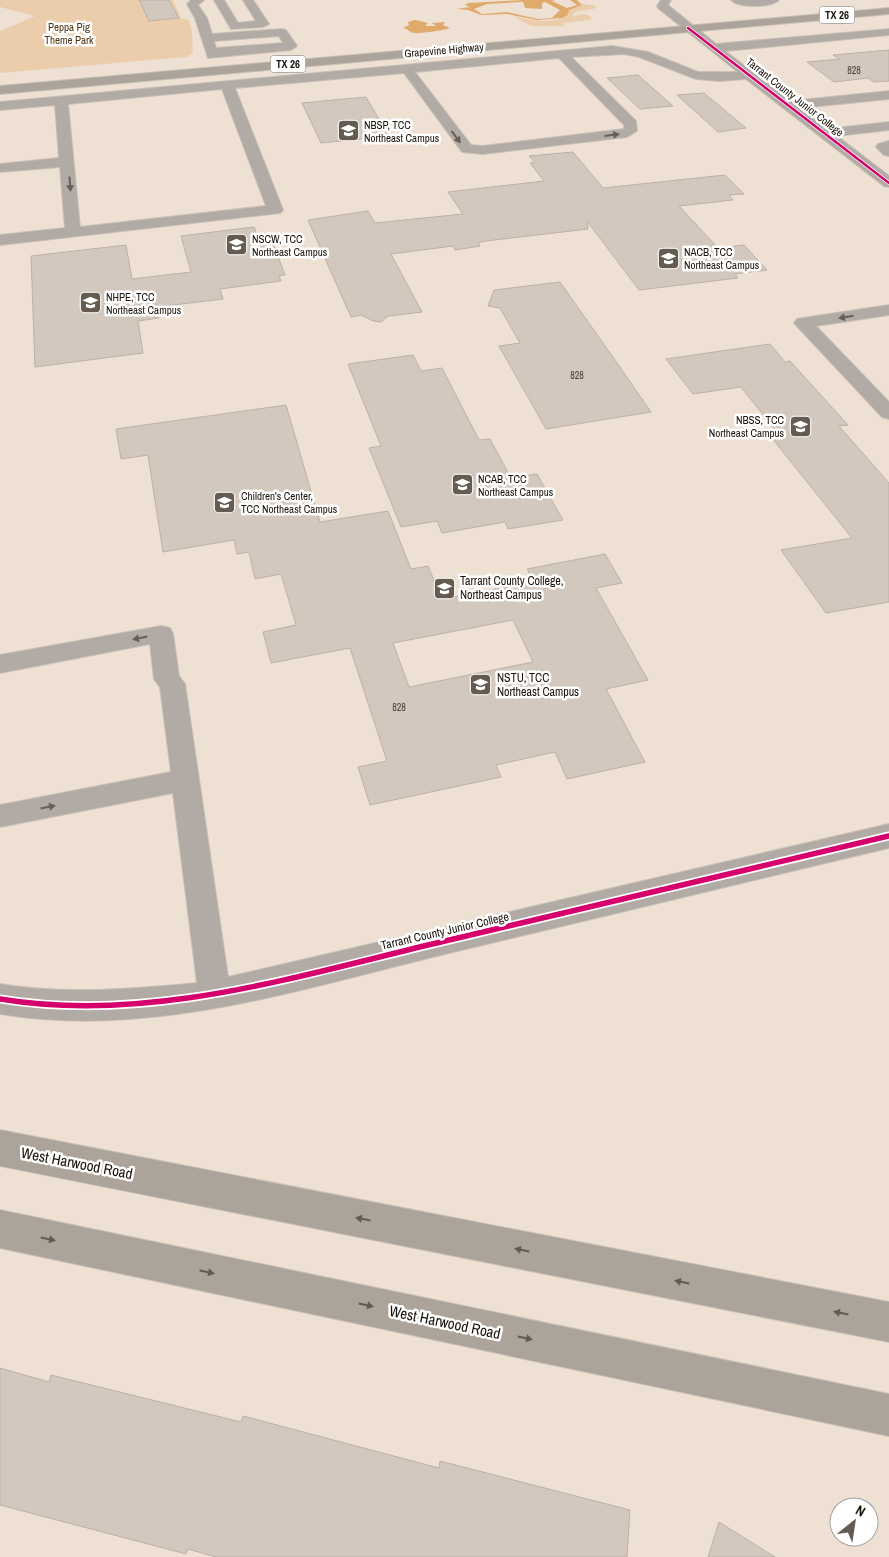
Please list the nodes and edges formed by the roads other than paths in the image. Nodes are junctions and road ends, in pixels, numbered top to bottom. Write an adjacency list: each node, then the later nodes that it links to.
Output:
1 (199, 0): 12 (street)
2 (219, 0): 3 (street)
3 (248, 0)
4 (666, 0): 9 (street, Tarrant County Junior College)
5 (736, 0): 6 (street)
6 (774, 0)
7 (889, 11): 8 (main road, Grapevine Highway / TX 26)
8 (865, 13): 9 (main road, Grapevine Highway / TX 26); 10 (street)
9 (688, 28): 14 (street, Tarrant County Junior College); 20 (main road, Grapevine Highway / TX 26)
10 (889, 31): 11 (street)
11 (825, 37): 14 (street); 15 (street)
12 (207, 38): 16 (street); 16 (street)
13 (889, 44): 15 (street)
14 (714, 48): 21 (street, Tarrant County Junior College)
15 (842, 48): 17 (street)
16 (211, 52): 20 (street)
17 (794, 53)
18 (562, 55): 19 (street); 19 (street, one-way to 18); 21 (street)
19 (407, 69): 22 (street)
20 (216, 71): 23 (main road, Grapevine Highway / TX 26)
21 (750, 75): 26 (street, Tarrant County Junior College)
22 (227, 85): 25 (street); 35 (street)
23 (0, 90)
24 (889, 95): 26 (street)
25 (61, 101): 27 (street); 32 (street)
26 (789, 105): 29 (street, Tarrant County Junior College)
27 (0, 106)
28 (889, 126): 29 (street)
29 (826, 133): 34 (street, Tarrant County Junior College)
30 (889, 145): 31 (street)
31 (889, 152)
32 (68, 162): 33 (street); 35 (street, one-way to 35)
33 (0, 168)
34 (889, 183)
35 (73, 232): 36 (street)
36 (0, 240)
37 (889, 310): 38 (street, one-way to 38)
38 (889, 413)
39 (0, 664): 40 (street, one-way to 39)
40 (186, 780): 41 (street, one-way to 40); 43 (street)
41 (0, 816)
42 (889, 836): 43 (street, Tarrant County Junior College)
43 (215, 996): 44 (street, Tarrant County Junior College)
44 (0, 999)
45 (0, 1148): 47 (main road, West Harwood Road, one-way to 45)
46 (0, 1229): 48 (main road, West Harwood Road, one-way to 48)
47 (889, 1322)
48 (889, 1415)

